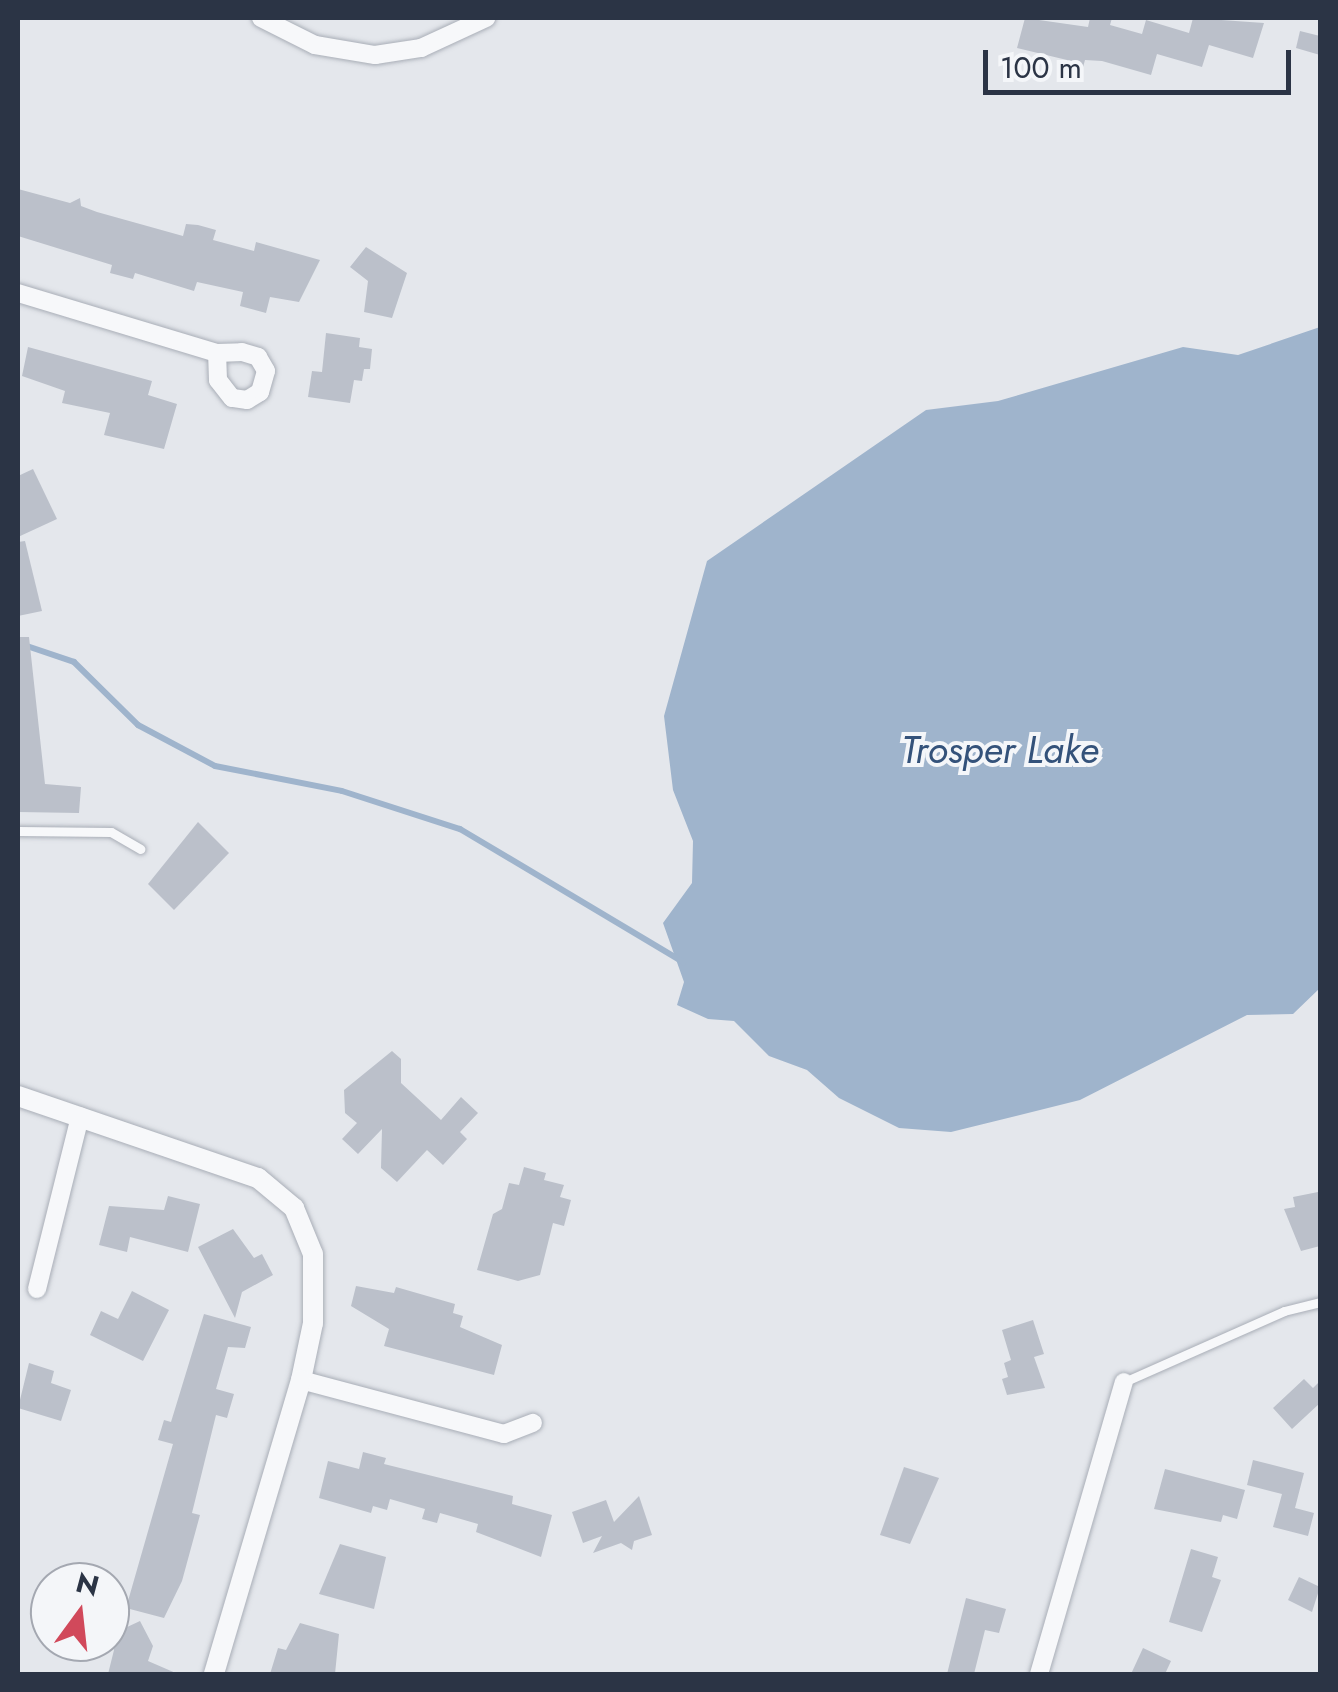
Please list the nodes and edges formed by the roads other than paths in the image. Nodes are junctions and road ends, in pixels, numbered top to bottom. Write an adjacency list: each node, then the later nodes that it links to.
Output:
1 (261, 18): 2 (street)
2 (486, 18)
3 (18, 293): 4 (street)
4 (217, 353)
5 (18, 831): 6 (lane)
6 (140, 849)
7 (18, 1096): 8 (street)
8 (80, 1116): 9 (street); 11 (street)
9 (37, 1290)
10 (1320, 1302): 12 (lane)
11 (300, 1380): 13 (street); 14 (street)
12 (1124, 1382): 15 (street)
13 (532, 1422)
14 (214, 1674)
15 (1038, 1674)

